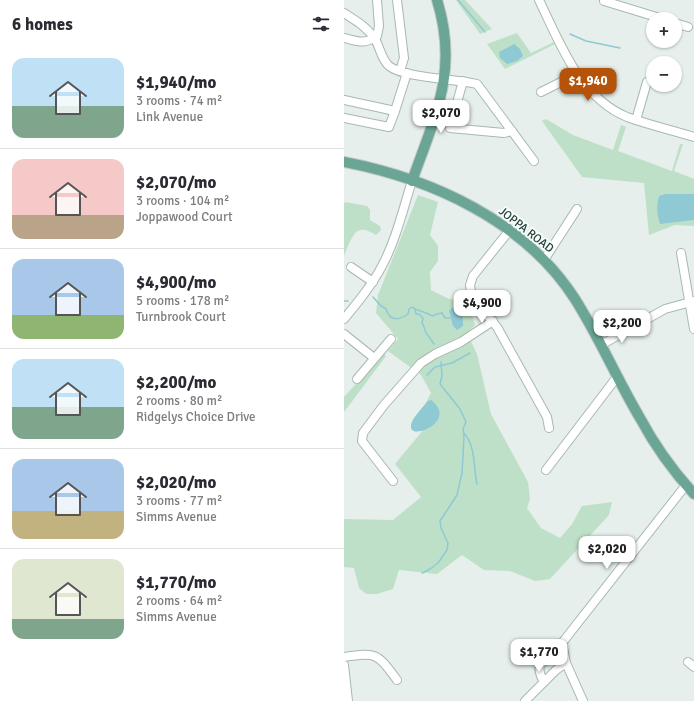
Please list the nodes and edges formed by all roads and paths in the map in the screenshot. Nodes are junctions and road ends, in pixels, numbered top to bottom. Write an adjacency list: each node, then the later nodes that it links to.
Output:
1 (377, 0): 13 (street)
2 (397, 0): 14 (street)
3 (437, 0): 16 (main road)
4 (539, 0): 15 (street)
5 (631, 0): 7 (street)
6 (604, 1): 7 (street)
7 (633, 9): 9 (street)
8 (344, 13): 13 (street)
9 (646, 13)
10 (682, 25): 11 (street)
11 (688, 27)
12 (344, 38): 13 (street)
13 (374, 38): 14 (street)
14 (403, 72): 16 (street); 21 (street)
15 (577, 74): 19 (street); 23 (street)
16 (445, 79): 17 (street); 28 (main road)
17 (463, 81): 24 (street); 24 (street)
18 (646, 82): 23 (street)
19 (541, 92)
20 (344, 100): 21 (street)
21 (395, 111): 22 (street)
22 (344, 118)
23 (636, 120): 25 (street)
24 (512, 131): 26 (street)
25 (694, 138)
26 (534, 161)
27 (344, 162): 28 (main road, JOPPA ROAD)
28 (412, 181): 30 (main road, JOPPA ROAD); 34 (street)
29 (577, 209): 32 (street)
30 (509, 231): 32 (main road, JOPPA ROAD); 37 (street)
31 (681, 253): 35 (street)
32 (544, 260): 41 (main road, JOPPA ROAD)
33 (351, 267): 34 (street)
34 (373, 282): 36 (street)
35 (692, 301): 38 (street); 41 (street)
36 (344, 319)
37 (493, 321): 45 (street); 47 (street)
38 (694, 329)
39 (344, 334): 42 (street)
40 (391, 339): 42 (street)
41 (600, 345): 43 (main road, JOPPA ROAD)
42 (374, 358): 44 (street)
43 (617, 376): 46 (street); 48 (main road, JOPPA ROAD)
44 (357, 379)
45 (549, 428)
46 (546, 470)
47 (393, 481)
48 (686, 485): 49 (main road, JOPPA ROAD); 50 (street)
49 (694, 494)
50 (562, 647): 52 (street); 55 (street)
51 (344, 657): 54 (street)
52 (566, 663): 55 (street); 58 (street)
53 (344, 665): 56 (street)
54 (397, 680)
55 (544, 682): 57 (street)
56 (348, 701)
57 (525, 701)
58 (583, 701)

